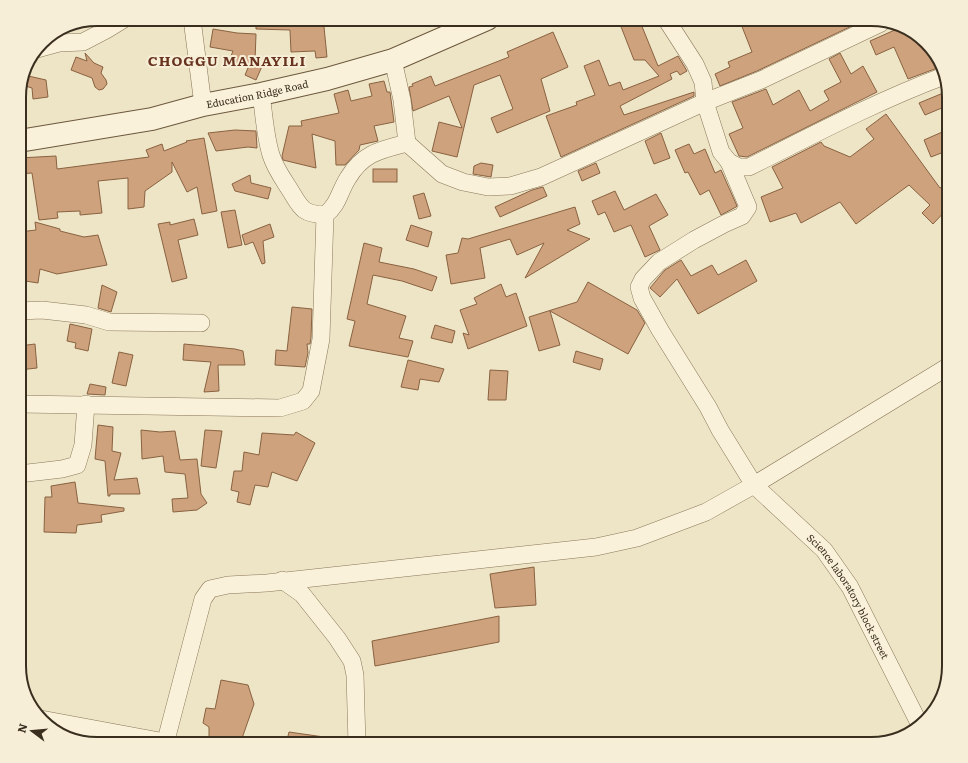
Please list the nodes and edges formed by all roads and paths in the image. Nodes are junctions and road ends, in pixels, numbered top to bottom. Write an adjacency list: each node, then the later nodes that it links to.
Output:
1 (113, 26): 6 (street)
2 (193, 26): 11 (street)
3 (471, 26): 7 (main road, Education Ridge Road)
4 (671, 26): 10 (street)
5 (874, 26): 10 (street)
6 (48, 46)
7 (393, 60): 9 (main road, Education Ridge Road); 13 (street)
8 (939, 78): 14 (street)
9 (261, 94): 11 (main road, Education Ridge Road); 15 (street)
10 (705, 102): 13 (street); 14 (street)
11 (203, 105): 12 (main road, Education Ridge Road)
12 (26, 140)
13 (407, 143): 15 (street)
14 (729, 162): 22 (street, Science laboratory block street)
15 (325, 215): 20 (street)
16 (26, 311): 17 (street)
17 (202, 323)
18 (942, 370): 22 (street)
19 (26, 404): 20 (street)
20 (86, 404): 21 (street)
21 (26, 473)
22 (754, 485): 23 (street); 24 (street, Science laboratory block street)
23 (282, 580): 27 (street); 28 (street)
24 (917, 719)
25 (53, 721): 26 (street)
26 (134, 737)
27 (167, 737)
28 (357, 737)

